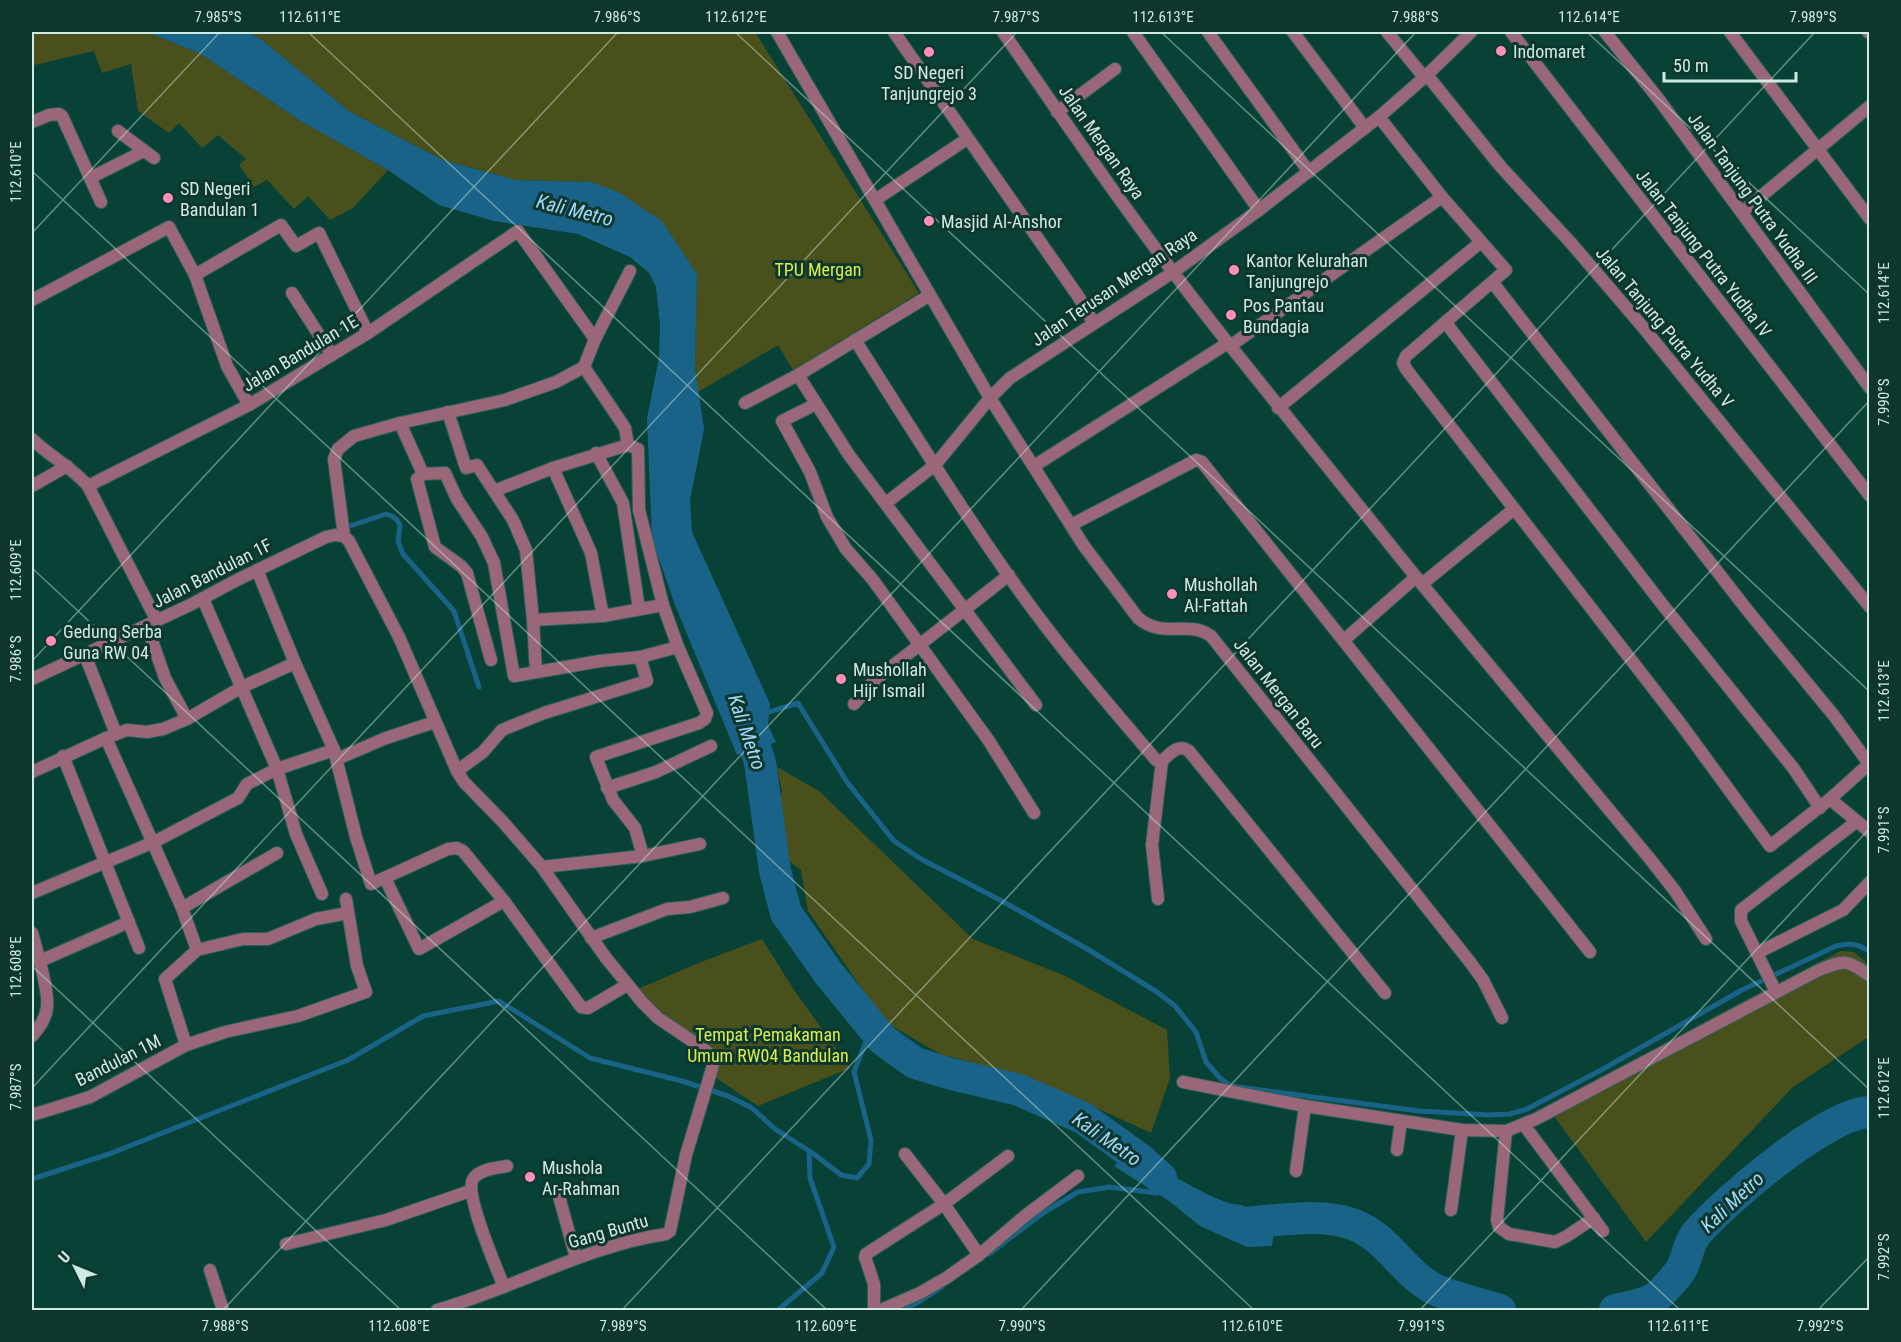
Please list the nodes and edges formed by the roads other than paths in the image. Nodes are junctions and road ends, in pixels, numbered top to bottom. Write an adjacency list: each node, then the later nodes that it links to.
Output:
1 (777, 32): 25 (street, Jalan Mergan Baru)
2 (894, 32): 20 (street)
3 (1003, 32): 15 (street, Jalan Mergan Raya)
4 (1133, 32): 27 (street)
5 (1208, 32): 22 (street)
6 (1293, 32): 18 (street)
7 (1387, 32): 13 (street, Jalan Tanjung Putra Yudha V)
8 (1471, 32): 13 (street, Jalan Terusan Mergan Raya)
9 (1511, 32): 66 (street, Jalan Tanjung Putra Yudha IV)
10 (1605, 32): 28 (street, Jalan Tanjung Putra Yudha III)
11 (1730, 32): 21 (street)
12 (1115, 69): 15 (street)
13 (1425, 76): 16 (street, Jalan Terusan Mergan Raya); 76 (street, Jalan Tanjung Putra Yudha V)
14 (1869, 106): 21 (street)
15 (1057, 112): 32 (street, Jalan Mergan Raya)
16 (1379, 117): 18 (street, Jalan Terusan Mergan Raya); 24 (street)
17 (32, 122): 23 (street)
18 (1365, 128): 22 (street, Jalan Terusan Mergan Raya)
19 (118, 131): 23 (street)
20 (967, 139): 25 (street); 38 (street)
21 (1818, 148): 28 (street); 29 (street)
22 (1309, 172): 27 (street, Jalan Terusan Mergan Raya)
23 (90, 178): 26 (street)
24 (1442, 197): 30 (street); 43 (street)
25 (875, 200): 36 (street, Jalan Mergan Baru)
26 (101, 202)
27 (1259, 210): 32 (street, Jalan Terusan Mergan Raya)
28 (1742, 212): 47 (street, Jalan Tanjung Putra Yudha III)
29 (1869, 219)
30 (1481, 242): 34 (street); 52 (street)
31 (630, 271): 41 (street)
32 (1172, 273): 38 (street, Jalan Terusan Mergan Raya); 43 (street, Jalan Mergan Raya)
33 (195, 275): 37 (street); 40 (street); 51 (street)
34 (1493, 283): 39 (street); 101 (street)
35 (292, 293): 44 (street)
36 (930, 295): 42 (street); 48 (street, Jalan Mergan Baru)
37 (32, 300)
38 (1093, 322): 48 (street, Jalan Terusan Mergan Raya)
39 (1446, 323): 68 (street); 107 (street)
40 (368, 333): 41 (street, Jalan Bandulan 1E); 44 (street, Jalan Bandulan 1E)
41 (595, 339): 45 (street)
42 (855, 340): 46 (street); 58 (street)
43 (1229, 345): 52 (street, Jalan Mergan Raya); 60 (street)
44 (332, 355): 51 (street, Jalan Bandulan 1E)
45 (584, 367): 53 (street); 56 (street)
46 (798, 375): 49 (street); 50 (street)
47 (1869, 388)
48 (990, 398): 58 (street, Jalan Terusan Mergan Raya); 60 (street, Jalan Mergan Baru)
49 (745, 403)
50 (816, 404): 67 (street); 83 (street)
51 (249, 405): 64 (street, Jalan Bandulan 1E)
52 (1278, 408): 73 (street, Jalan Mergan Raya)
53 (448, 412): 54 (street); 65 (street)
54 (400, 423): 62 (street); 70 (street)
55 (32, 439): 59 (street)
56 (628, 444): 57 (street); 75 (street)
57 (596, 453): 61 (street); 78 (street)
58 (935, 465): 67 (street, Jalan Terusan Mergan Raya); 72 (street)
59 (67, 466): 63 (street); 64 (street)
60 (1034, 466): 69 (street, Jalan Mergan Baru)
61 (553, 468): 65 (street); 79 (street)
62 (423, 474): 87 (street); 89 (street)
63 (32, 486)
64 (88, 486): 81 (street)
65 (494, 491): 80 (street)
66 (1869, 496)
67 (886, 503): 77 (street)
68 (1514, 509): 73 (street); 107 (street)
69 (1071, 525): 82 (street); 140 (street, Jalan Mergan Baru)
70 (344, 536): 71 (street, Jalan Bandulan 1F); 95 (street)
71 (256, 570): 74 (street, Jalan Bandulan 1F); 88 (street)
72 (1009, 575): 77 (street); 100 (street)
73 (1419, 581): 82 (street); 130 (street, Jalan Mergan Raya)
74 (203, 599): 81 (street, Jalan Bandulan 1F); 91 (street)
75 (663, 605): 78 (street); 84 (street)
76 (1869, 607)
77 (965, 608): 83 (street); 93 (street)
78 (639, 609): 79 (street)
79 (603, 616): 80 (street)
80 (533, 620): 89 (street)
81 (152, 624): 85 (street, Jalan Bandulan 1F); 94 (street)
82 (1344, 640): 133 (street)
83 (919, 644): 92 (street); 108 (street)
84 (678, 647): 86 (street); 105 (street)
85 (84, 655): 90 (street, Jalan Bandulan 1F); 96 (street)
86 (640, 657): 89 (street); 103 (street)
87 (491, 660)
88 (295, 663): 91 (street); 98 (street)
89 (536, 672)
90 (32, 679)
91 (242, 687): 94 (street); 102 (street)
92 (854, 704)
93 (1036, 705)
94 (187, 719): 96 (street)
95 (435, 722): 98 (street); 103 (street)
96 (111, 736): 99 (street); 111 (street)
97 (711, 746): 105 (street)
98 (335, 754): 102 (street); 117 (street)
99 (63, 756): 104 (street); 115 (street)
100 (1162, 761): 123 (street); 139 (street)
101 (1869, 765): 106 (street)
102 (277, 769): 111 (street); 120 (street)
103 (457, 771): 116 (street)
104 (32, 772)
105 (607, 788): 114 (street)
106 (1830, 799): 107 (street); 109 (street)
107 (1820, 808)
108 (1034, 813)
109 (1856, 822): 110 (street); 134 (street)
110 (1869, 832)
111 (154, 842): 115 (street); 125 (street)
112 (700, 844): 114 (street)
113 (277, 853): 125 (street)
114 (643, 856): 116 (street)
115 (106, 862): 119 (street); 127 (street)
116 (542, 867): 129 (street)
117 (385, 878): 124 (street); 124 (street)
118 (1869, 882): 134 (street)
119 (32, 893)
120 (322, 894)
121 (723, 898): 129 (street)
122 (346, 899): 126 (street)
123 (1158, 899)
124 (504, 901): 137 (street)
125 (182, 908): 132 (street)
126 (348, 913): 132 (street); 142 (street, Bandulan 1M)
127 (129, 922): 131 (street); 135 (street)
128 (32, 933): 135 (street)
129 (591, 938): 137 (street)
130 (1706, 939)
131 (139, 948)
132 (197, 950): 142 (street)
133 (1590, 952)
134 (1757, 953): 138 (street)
135 (40, 961): 141 (street)
136 (1869, 976): 138 (street)
137 (627, 985): 164 (street, Gang Buntu)
138 (1774, 989): 147 (street)
139 (1385, 993)
140 (1502, 1018)
141 (32, 1036)
142 (186, 1045): 145 (street, Bandulan 1M)
143 (1183, 1082): 144 (street)
144 (1305, 1106): 146 (street); 154 (street)
145 (32, 1115)
146 (1401, 1121): 148 (street); 150 (street)
147 (1524, 1125): 149 (street); 160 (street)
148 (1462, 1130): 149 (street); 159 (street)
149 (1506, 1131): 160 (street)
150 (1397, 1150)
151 (905, 1154): 158 (street)
152 (1008, 1156): 158 (street)
153 (507, 1166): 157 (street)
154 (1296, 1171)
155 (1078, 1176): 163 (street)
156 (557, 1189): 164 (street)
157 (470, 1191): 162 (street); 166 (street)
158 (944, 1204): 163 (street); 169 (street)
159 (1451, 1210)
160 (1594, 1218): 161 (street)
161 (1603, 1231)
162 (286, 1244)
163 (979, 1256): 170 (street)
164 (576, 1258): 166 (street, Gang Buntu)
165 (210, 1270): 167 (street)
166 (504, 1287): 168 (street, Gang Buntu)
167 (223, 1311)
168 (437, 1311)
169 (874, 1311)
170 (881, 1311)

